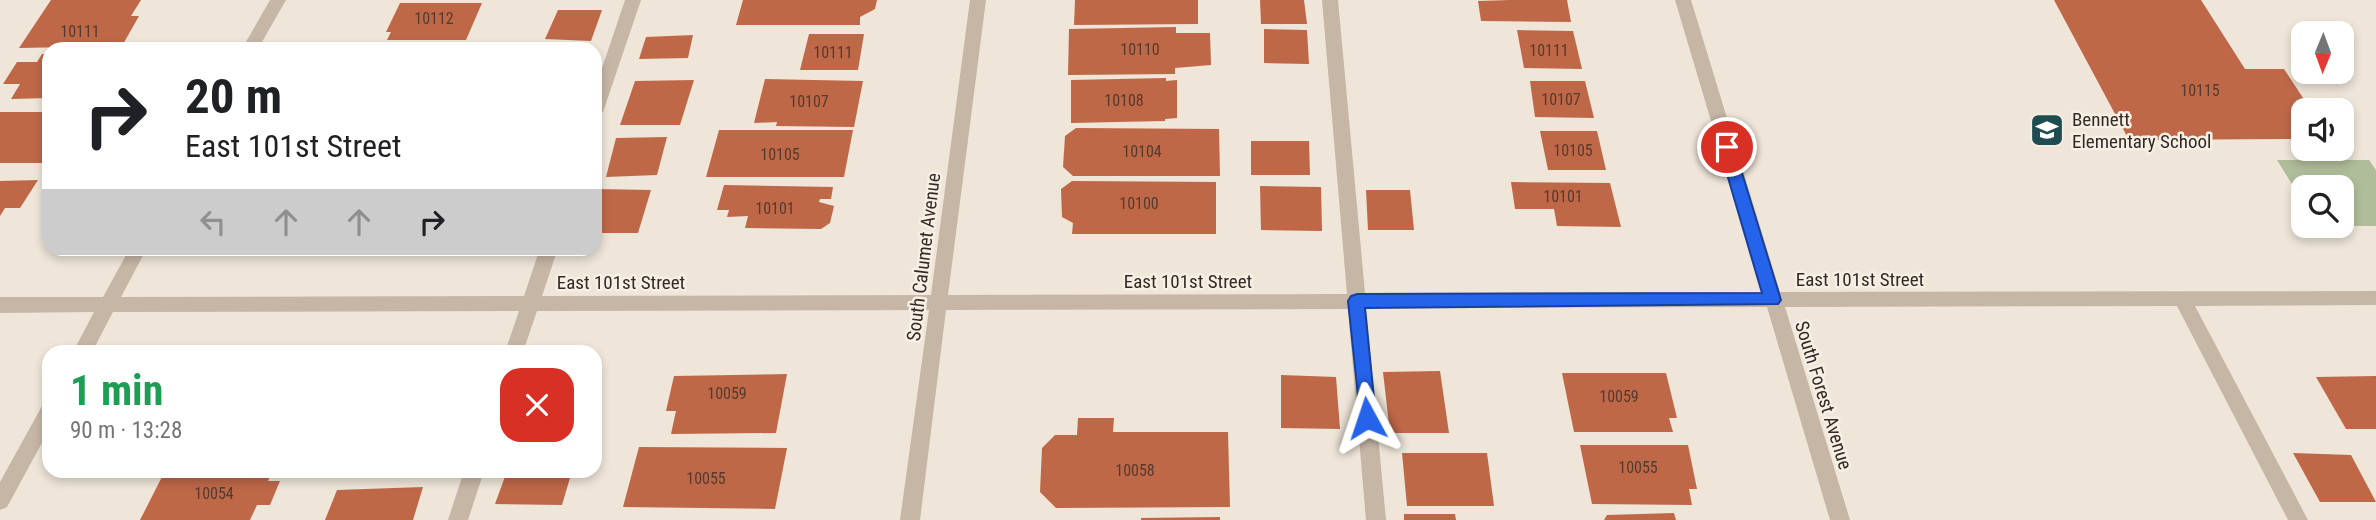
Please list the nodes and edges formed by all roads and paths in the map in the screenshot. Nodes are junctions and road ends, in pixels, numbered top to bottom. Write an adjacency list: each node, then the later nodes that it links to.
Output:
1 (278, 0): 6 (street)
2 (633, 0): 7 (street)
3 (978, 0): 14 (street, South Calumet Avenue)
4 (1330, 0): 13 (street)
5 (1683, 0): 12 (street, South Forest Avenue)
6 (254, 42)
7 (602, 91)
8 (135, 256): 15 (street)
9 (546, 256): 16 (street)
10 (2376, 298): 11 (street, East 101st Street)
11 (2182, 299): 12 (street, East 101st Street); 27 (street)
12 (1773, 300): 13 (street, East 101st Street); 26 (street, South Forest Avenue)
13 (1357, 301): 14 (street, East 101st Street); 25 (street)
14 (938, 303): 16 (street, East 101st Street); 24 (street, South Calumet Avenue)
15 (108, 304): 16 (street, East 101st Street); 17 (street, East 101st Street); 18 (street)
16 (531, 304): 19 (street)
17 (0, 305)
18 (86, 345)
19 (516, 345)
20 (42, 425): 22 (street)
21 (472, 478): 23 (street)
22 (0, 501)
23 (458, 520)
24 (910, 520)
25 (1376, 520)
26 (1840, 520)
27 (2298, 520)

